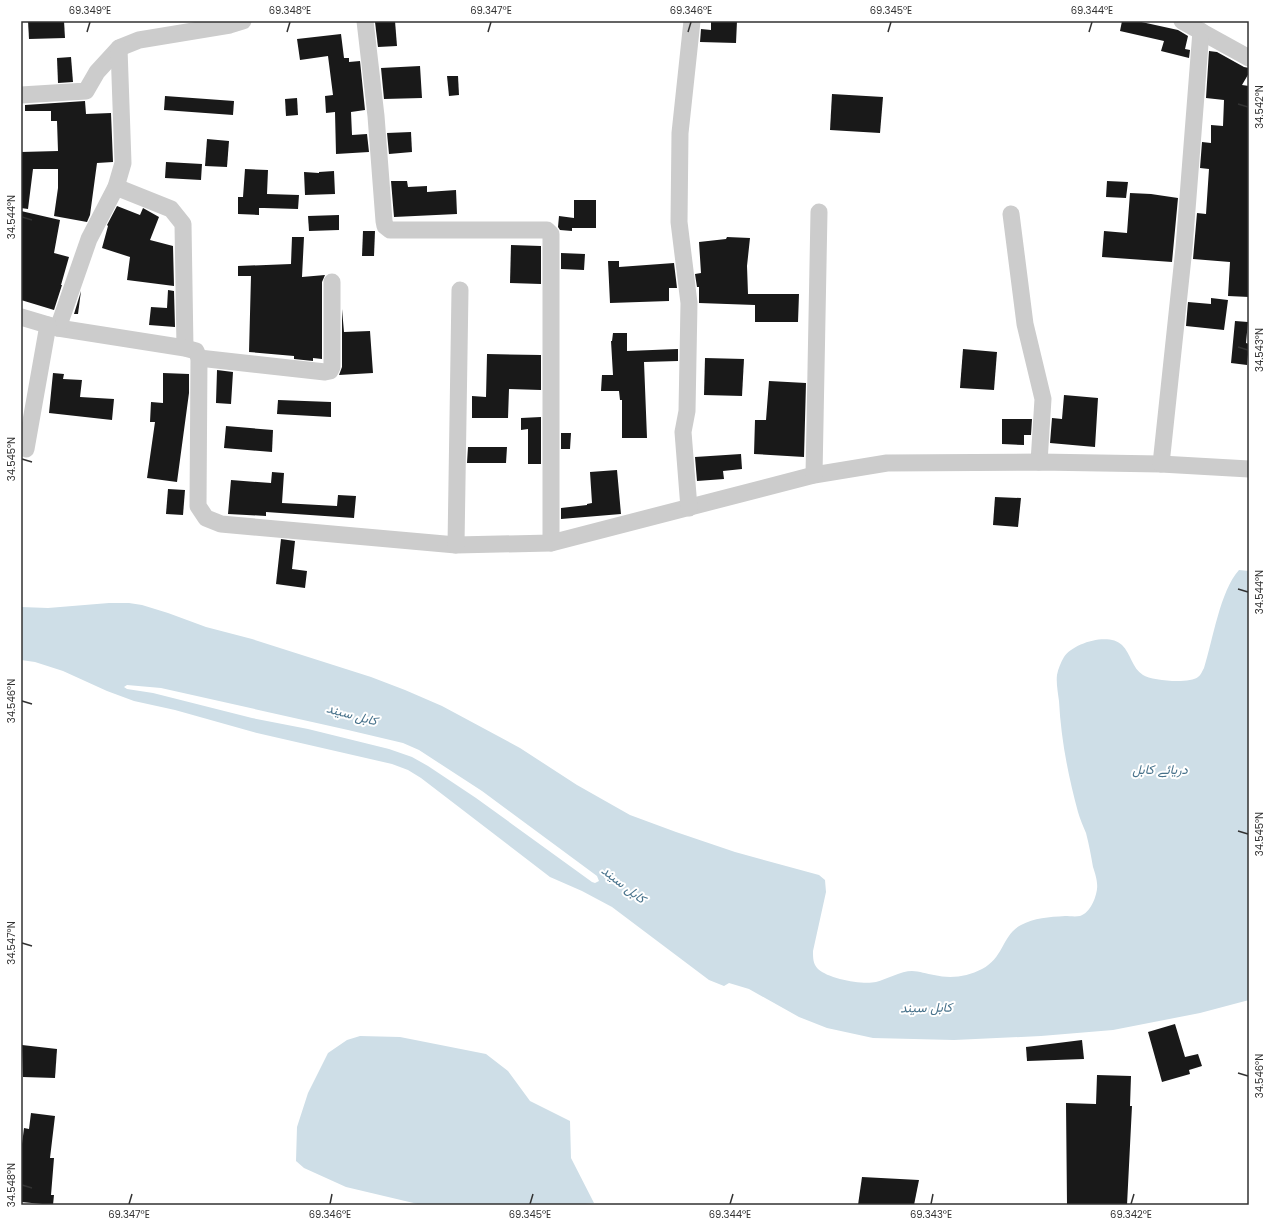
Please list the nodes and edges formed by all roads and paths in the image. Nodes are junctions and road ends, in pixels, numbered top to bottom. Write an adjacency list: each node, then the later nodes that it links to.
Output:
1 (243, 21): 6 (street)
2 (365, 21): 24 (street)
3 (692, 21): 23 (street)
4 (1182, 21): 5 (street)
5 (1201, 31): 7 (street); 20 (street)
6 (119, 48): 8 (street); 9 (street)
7 (1249, 58)
8 (21, 95)
9 (116, 187): 15 (street); 16 (street)
10 (819, 212): 22 (street)
11 (1011, 214): 19 (street)
12 (332, 282): 17 (street)
13 (460, 290): 25 (street)
14 (21, 317): 15 (street)
15 (53, 327): 16 (street); 18 (street)
16 (185, 348): 17 (street)
17 (199, 358): 25 (street)
18 (26, 450)
19 (1039, 462): 20 (street); 22 (street)
20 (1162, 464): 21 (street)
21 (1249, 469)
22 (814, 475): 23 (street)
23 (689, 508): 24 (street)
24 (551, 543): 25 (street)
25 (456, 545)

